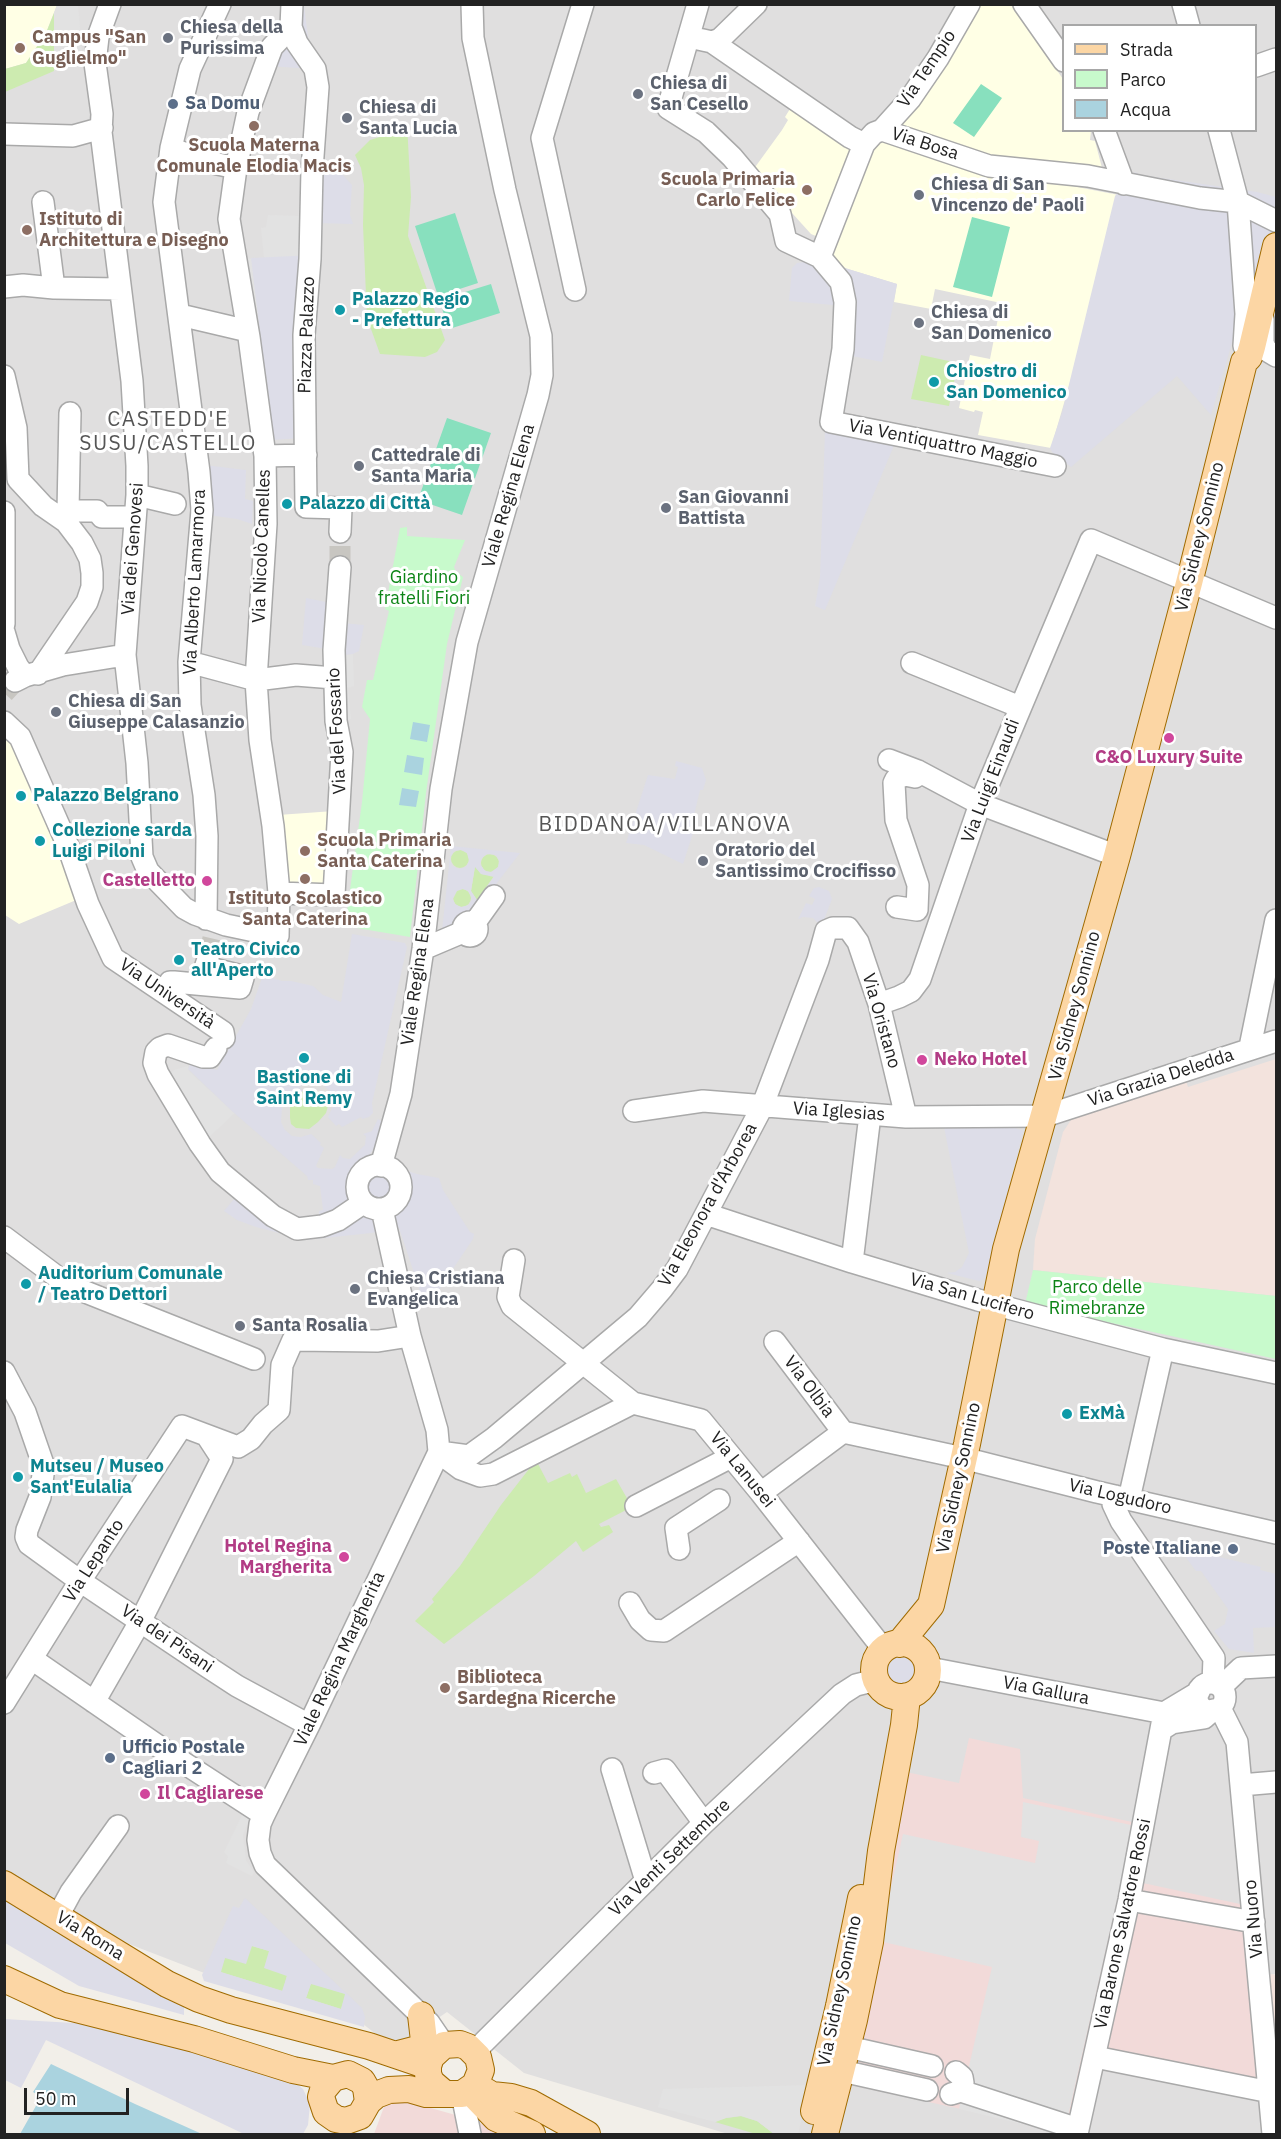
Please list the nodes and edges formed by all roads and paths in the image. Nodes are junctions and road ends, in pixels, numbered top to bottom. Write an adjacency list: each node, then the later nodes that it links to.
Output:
1 (220, 4): 24 (street, Via Alberto Lamarmora)
2 (292, 4): 12 (street)
3 (472, 4): 76 (street, Viale Regina Elena)
4 (583, 4): 36 (street)
5 (698, 4): 13 (street)
6 (756, 4): 14 (street)
7 (969, 4): 19 (street, Via Tempio)
8 (1024, 4): 15 (street)
9 (1183, 4): 11 (street)
10 (109, 6): 18 (street, Via dei Genovesi)
11 (1188, 24)
12 (291, 27): 25 (street, Via Nicolò Canelles); 43 (street, Piazza Palazzo)
13 (689, 38): 14 (street, Via Bosa); 31 (street)
14 (712, 42): 23 (street, Via Bosa)
15 (1062, 58)
16 (1276, 59): 17 (street)
17 (1257, 66)
18 (102, 128): 22 (street); 35 (street, Via dei Genovesi)
19 (882, 130): 23 (street, Via Bosa); 26 (street, Via Bosa)
20 (1105, 132): 26 (street)
21 (1220, 132): 28 (street)
22 (4, 134)
23 (864, 144): 31 (street)
24 (171, 148): 25 (street); 37 (street, Via Alberto Lamarmora)
25 (236, 168): 38 (street, Via Nicolò Canelles)
26 (1124, 184): 28 (street, Via Bosa)
27 (43, 202): 34 (street)
28 (1238, 202): 29 (street, Via Bosa); 40 (street)
29 (1276, 221)
30 (1276, 246): 40 (main road, Via Sidney Sonnino)
31 (820, 257): 45 (street, Via Ventiquattro Maggio)
32 (1276, 267): 39 (street)
33 (4, 287): 34 (street)
34 (54, 288): 35 (street)
35 (120, 289): 46 (street, Via dei Genovesi)
36 (575, 290)
37 (180, 315): 38 (street); 59 (street, Via Alberto Lamarmora)
38 (248, 331): 44 (street, Via Nicolò Canelles)
39 (1274, 355)
40 (1244, 362): 53 (main road, Via Sidney Sonnino)
41 (4, 376): 49 (street)
42 (70, 413): 49 (street)
43 (306, 454): 44 (street); 51 (street, Piazza Palazzo)
44 (265, 456): 62 (street, Via Nicolò Canelles)
45 (1055, 466)
46 (137, 495): 47 (street); 50 (street, Via dei Genovesi)
47 (175, 504)
48 (4, 512): 55 (street)
49 (67, 517): 50 (street); 58 (street)
50 (135, 517): 57 (street, Via dei Genovesi)
51 (340, 532)
52 (340, 567): 61 (street, Via del Fossario)
53 (1189, 583): 54 (street); 63 (street, Via Luigi Einaudi); 68 (main road, Via Sidney Sonnino)
54 (1276, 618)
55 (4, 624)
56 (4, 632): 58 (street)
57 (125, 655): 58 (street); 73 (street, Via dei Genovesi)
58 (58, 659)
59 (189, 662): 62 (street); 73 (street, Via Alberto Lamarmora)
60 (912, 663): 63 (street)
61 (334, 678): 62 (street); 69 (street, Via del Fossario)
62 (256, 680): 69 (street, Via Nicolò Canelles)
63 (1020, 707): 67 (street, Via Luigi Einaudi)
64 (4, 722): 78 (street, Via Università)
65 (888, 760): 66 (street)
66 (918, 771): 67 (street); 71 (street)
67 (980, 804): 68 (street); 79 (street, Via Luigi Einaudi)
68 (1117, 856): 85 (main road, Via Sidney Sonnino)
69 (279, 893): 75 (street, Via Nicolò Canelles)
70 (494, 896): 76 (street)
71 (897, 907)
72 (1276, 920): 81 (street)
73 (215, 925): 75 (street, Via dei Genovesi)
74 (848, 928): 79 (street, Via Oristano); 82 (street, Via Eleonora d'Arborea)
75 (278, 936)
76 (423, 949): 87 (street, Viale Regina Elena)
77 (208, 959): 78 (street)
78 (165, 993): 88 (street, Via Università)
79 (879, 1004): 86 (street, Via Oristano)
80 (1276, 1041): 81 (street, Via Grazia Deledda)
81 (1252, 1048): 85 (street, Via Grazia Deledda)
82 (762, 1107): 83 (street, Via Iglesias); 84 (street, Via Iglesias); 89 (street, Via Eleonora d'Arborea)
83 (634, 1111)
84 (870, 1115): 86 (street, Via Iglesias); 92 (street)
85 (1045, 1116): 86 (street, Via Iglesias); 93 (main road, Via Sidney Sonnino)
86 (906, 1117)
87 (381, 1166): 88 (street); 88 (street)
88 (373, 1206): 94 (street)
89 (706, 1214): 92 (street, Via San Lucifero); 98 (street, Via Eleonora d'Arborea)
90 (4, 1237): 97 (street)
91 (514, 1260): 98 (street, Via Lanusei)
92 (852, 1262): 93 (street, Via San Lucifero)
93 (996, 1305): 96 (street, Via San Lucifero); 106 (main road, Via Sidney Sonnino)
94 (410, 1336): 97 (street); 104 (street)
95 (775, 1342): 102 (street, Via Olbia)
96 (1163, 1349): 100 (street, Via San Lucifero); 108 (street)
97 (269, 1363): 103 (street, Via Lepanto)
98 (582, 1364): 101 (street, Via Lanusei); 104 (street, Via Eleonora d'Arborea)
99 (4, 1372): 114 (street, Via dei Pisani)
100 (1276, 1373)
101 (633, 1403): 104 (street); 105 (street, Via Lanusei)
102 (843, 1432): 106 (street, Via Logudoro); 107 (street)
103 (207, 1436): 114 (street, Via Lepanto); 116 (street)
104 (439, 1452): 127 (street, Viale Regina Margherita)
105 (732, 1457): 107 (street, Via Lanusei); 110 (street)
106 (963, 1458): 108 (street, Via Logudoro); 117 (main road, Via Sidney Sonnino)
107 (761, 1493): 112 (street, Via Lanusei)
108 (1122, 1498): 111 (street, Via Logudoro); 123 (street, Via Nuoro)
109 (719, 1500): 113 (street)
110 (636, 1506)
111 (1276, 1533)
112 (799, 1541): 115 (street); 117 (street, Via Lanusei)
113 (679, 1549)
114 (80, 1581): 116 (street, Via dei Pisani); 118 (street, Via Lepanto)
115 (630, 1603)
116 (141, 1620): 124 (street); 127 (street, Via dei Pisani)
117 (891, 1647): 120 (main road); 121 (main road)
118 (32, 1659): 124 (street); 125 (street, Via Lepanto)
119 (1276, 1666): 123 (street)
120 (929, 1668): 122 (main road); 126 (street, Via Gallura)
121 (876, 1680): 122 (main road); 133 (street, Via Venti Settembre)
122 (907, 1696): 135 (main road, Via Sidney Sonnino)
123 (1213, 1696): 126 (street); 131 (street, Via Nuoro)
124 (94, 1702): 132 (street)
125 (4, 1703)
126 (1162, 1722): 138 (street, Via Barone Salvatore Rossi)
127 (309, 1725): 132 (street, Viale Regina Margherita)
128 (612, 1769): 136 (street)
129 (654, 1773): 133 (street)
130 (1276, 1782): 131 (street)
131 (1241, 1785): 140 (street, Via Nuoro)
132 (264, 1815): 142 (street, Viale Regina Margherita)
133 (705, 1823): 136 (street, Via Venti Settembre)
134 (118, 1826): 139 (street)
135 (881, 1851): 147 (main road, Via Sidney Sonnino); 160 (main road, Via Sidney Sonnino)
136 (646, 1881): 144 (street, Via Venti Settembre)
137 (4, 1884): 139 (main road, Via Roma)
138 (1129, 1900): 140 (street); 146 (street, Via Barone Salvatore Rossi)
139 (58, 1916): 145 (main road, Via Roma)
140 (1254, 1922): 153 (street, Via Nuoro)
141 (4, 1978): 154 (main road)
142 (421, 2015): 143 (street, Viale Regina Margherita); 145 (main road)
143 (444, 2045): 144 (main road); 149 (main road)
144 (474, 2052): 152 (main road)
145 (395, 2055): 149 (main road, Via Roma)
146 (1095, 2057): 153 (street); 156 (street, Via Barone Salvatore Rossi)
147 (845, 2059): 148 (street); 151 (street); 161 (main road, Via Sidney Sonnino)
148 (932, 2066)
149 (428, 2068): 152 (main road); 154 (main road)
150 (956, 2086): 156 (street)
151 (927, 2090)
152 (463, 2091): 155 (main road); 157 (main road); 158 (street); 159 (main road)
153 (1270, 2092): 162 (street, Via Nuoro)
154 (332, 2100): 155 (main road); 155 (main road)
155 (362, 2118)
156 (1077, 2132)
157 (521, 2133)
158 (470, 2134)
159 (587, 2134)
160 (808, 2134)
161 (825, 2134)
162 (1273, 2134)

